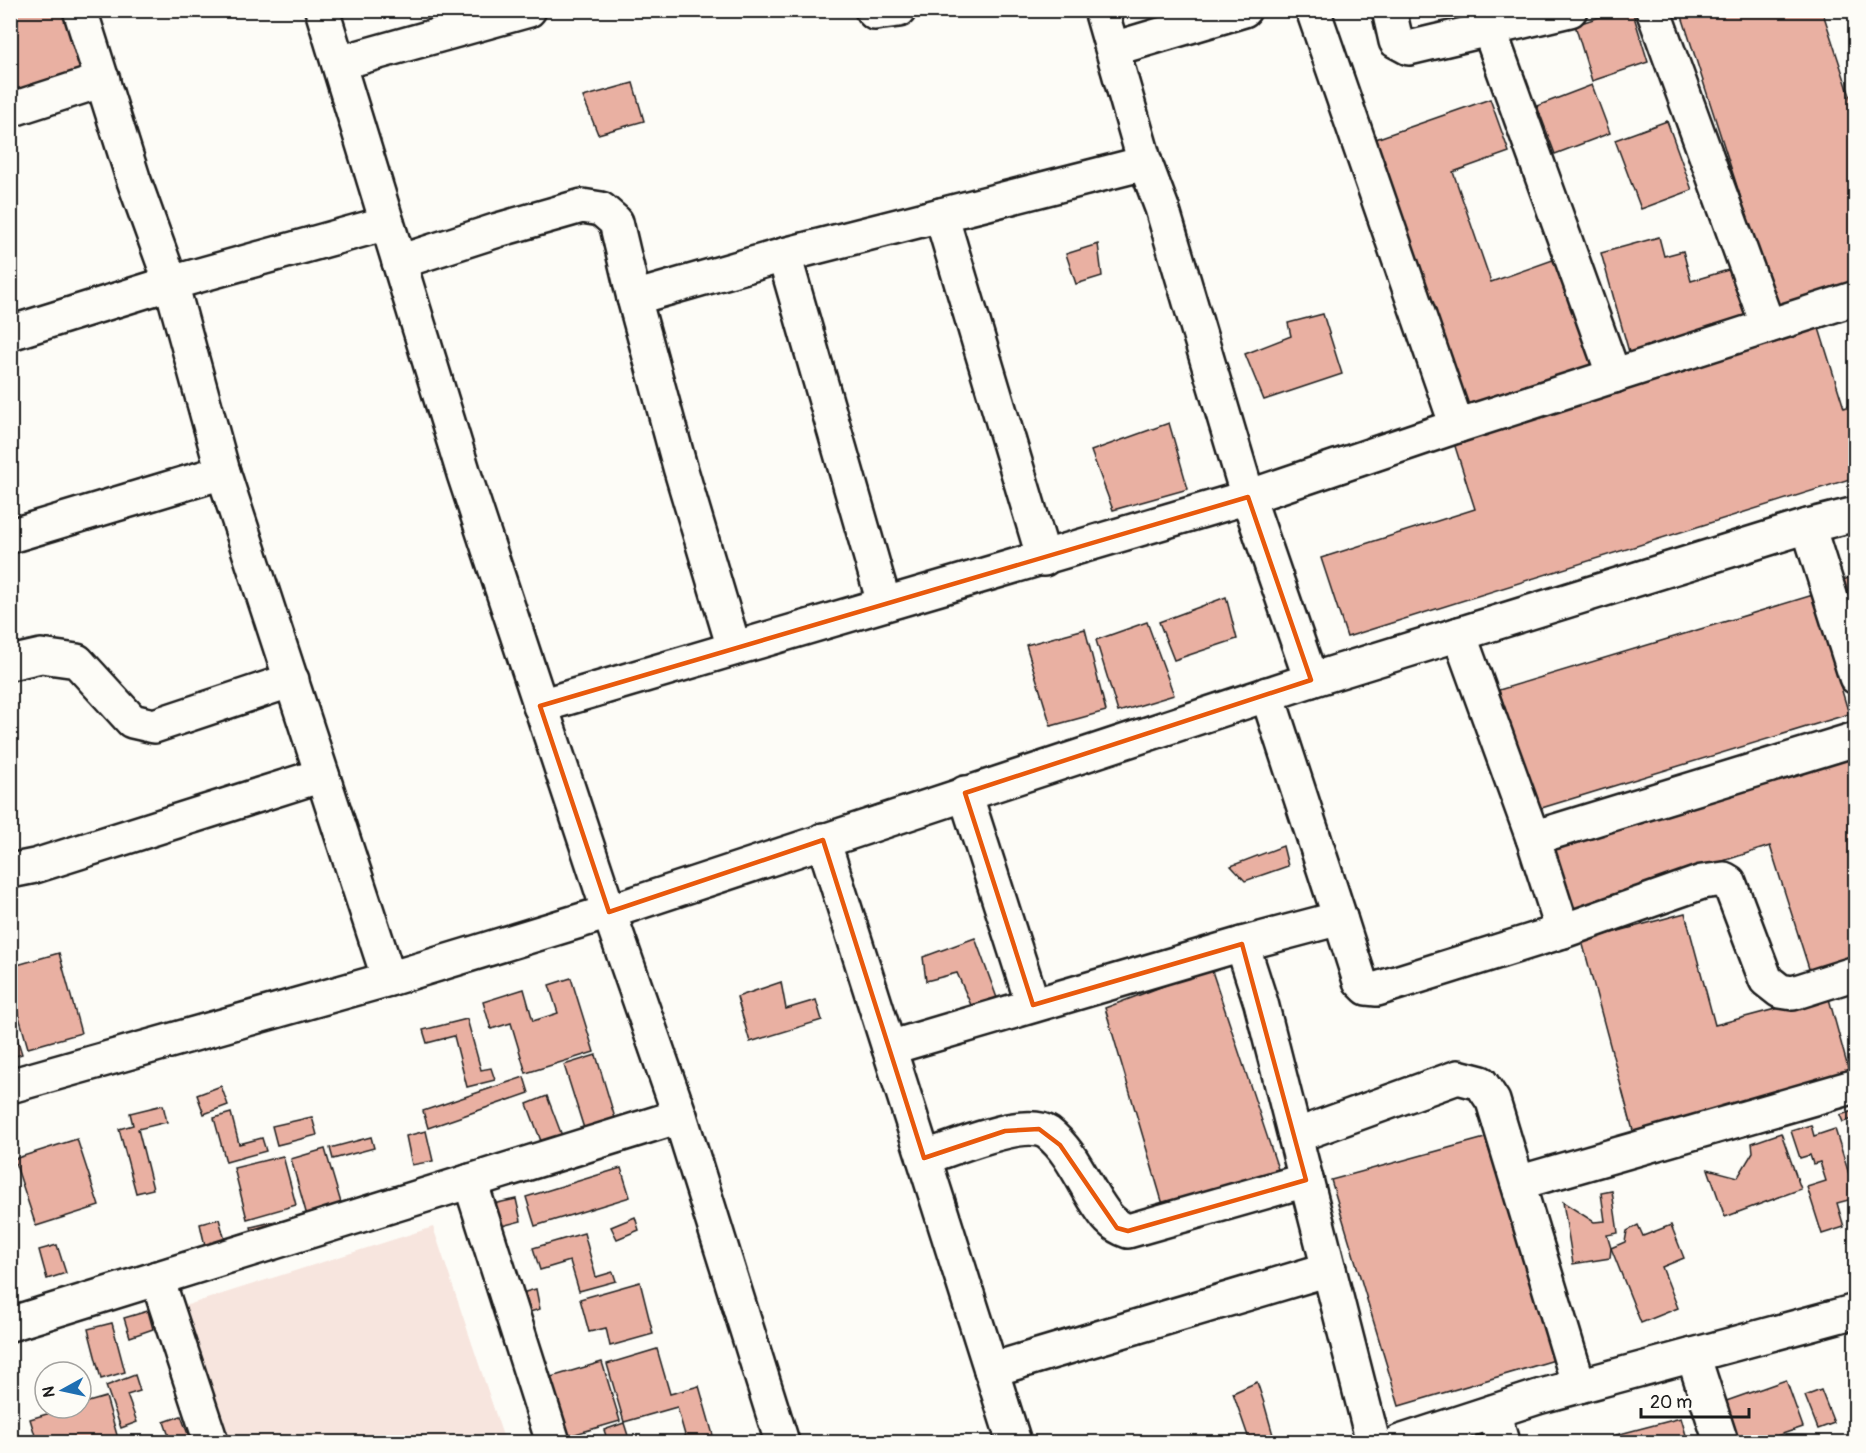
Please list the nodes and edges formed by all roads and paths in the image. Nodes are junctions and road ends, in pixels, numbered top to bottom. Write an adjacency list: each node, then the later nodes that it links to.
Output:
1 (80, 10): 15 (street)
2 (322, 10): 14 (street)
3 (529, 10): 14 (street)
4 (872, 10): 5 (street)
5 (899, 10)
6 (1101, 10): 13 (street)
7 (1244, 10): 13 (street)
8 (1313, 10): 28 (street)
9 (1389, 10): 12 (street)
10 (1653, 10): 25 (street)
11 (1565, 11): 12 (street)
12 (1490, 29): 27 (street)
13 (1113, 49): 17 (street)
14 (339, 63): 19 (street)
15 (103, 80): 16 (street); 22 (street)
16 (10, 110)
17 (1145, 163): 18 (street); 30 (street)
18 (941, 215): 20 (street); 34 (street)
19 (387, 223): 21 (street); 22 (street)
20 (784, 255): 23 (street); 35 (street)
21 (399, 262): 23 (street); 43 (street)
22 (171, 283): 26 (street); 29 (street)
23 (634, 298): 37 (street)
24 (1856, 298): 25 (street)
25 (1768, 326): 27 (street)
26 (10, 333)
27 (1614, 376): 28 (street)
28 (1457, 426): 30 (street)
29 (223, 472): 33 (street); 40 (street)
30 (1248, 497): 34 (street); 41 (street)
31 (1856, 514): 32 (street)
32 (1808, 526): 36 (street); 39 (street)
33 (10, 536)
34 (1044, 558): 35 (street)
35 (884, 603): 37 (street)
36 (1459, 634): 41 (street); 47 (street)
37 (734, 648): 43 (street)
38 (10, 663): 40 (street)
39 (1856, 677)
40 (292, 680): 45 (street)
41 (1311, 680): 42 (street)
42 (1267, 694): 46 (street); 51 (street)
43 (540, 706): 50 (street)
44 (1856, 739): 47 (street)
45 (322, 775): 49 (street); 55 (street)
46 (964, 794): 48 (street); 56 (street)
47 (1533, 838): 52 (street)
48 (823, 840): 50 (street); 57 (street)
49 (10, 871)
50 (609, 912): 55 (street); 60 (street)
51 (1340, 918): 52 (street); 53 (street)
52 (1563, 931): 54 (street)
53 (1242, 944): 56 (street); 61 (street)
54 (1856, 973)
55 (389, 979): 58 (street)
56 (1033, 1005): 57 (street)
57 (889, 1048): 62 (street)
58 (10, 1086)
59 (1856, 1086): 65 (street)
60 (680, 1116): 64 (street); 76 (street)
61 (1295, 1136): 63 (street); 65 (street)
62 (924, 1158): 63 (street); 71 (street)
63 (1306, 1180): 66 (street)
64 (470, 1181): 67 (street); 75 (street)
65 (1518, 1183): 72 (street)
66 (1329, 1269): 71 (street); 78 (street)
67 (157, 1278): 69 (street); 74 (street)
68 (1856, 1311): 70 (street)
69 (10, 1324)
70 (1693, 1355): 72 (street); 80 (street)
71 (991, 1370): 77 (street)
72 (1579, 1386): 73 (street)
73 (1498, 1427): 79 (street)
74 (211, 1443)
75 (552, 1443)
76 (782, 1443)
77 (1014, 1443)
78 (1372, 1443)
79 (1400, 1443)
80 (1721, 1443)

